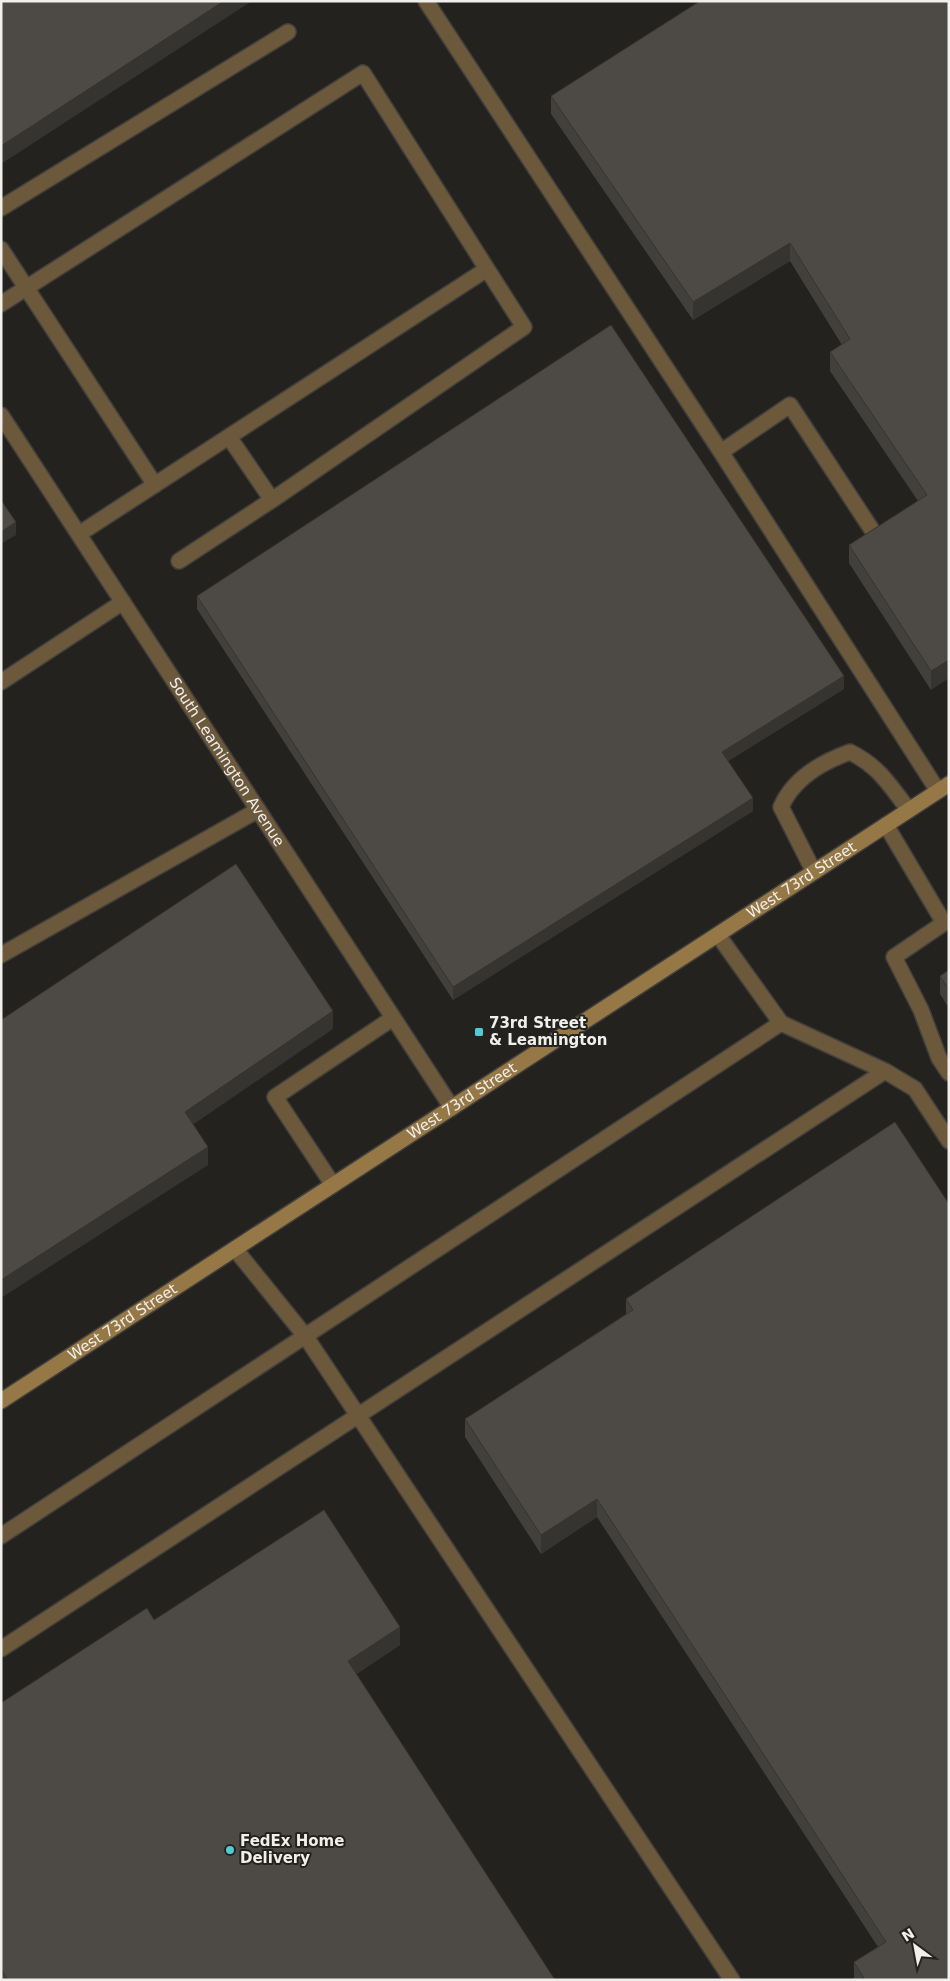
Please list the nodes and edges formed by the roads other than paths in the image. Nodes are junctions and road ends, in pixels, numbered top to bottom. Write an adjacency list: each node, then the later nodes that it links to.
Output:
1 (426, 1): 10 (street)
2 (288, 32): 3 (street)
3 (1, 208)
4 (1, 248): 6 (street)
5 (487, 269): 6 (street); 9 (street); 12 (street)
6 (27, 287): 7 (street); 11 (street)
7 (1, 304)
8 (1, 415): 14 (street, South Leamington Avenue)
9 (229, 437): 11 (street); 12 (street)
10 (721, 452): 13 (street); 18 (street)
11 (155, 485): 14 (street)
12 (272, 500): 15 (street)
13 (872, 530)
14 (79, 534): 16 (street, South Leamington Avenue)
15 (179, 561)
16 (122, 602): 17 (street); 19 (street, South Leamington Avenue)
17 (1, 682)
18 (944, 788): 20 (street, West 73rd Street)
19 (258, 810): 25 (street); 26 (street, South Leamington Avenue)
20 (908, 810): 21 (street, West 73rd Street); 22 (street)
21 (886, 825): 22 (street, West 73rd Street); 23 (street)
22 (814, 872): 24 (street, West 73rd Street)
23 (946, 921): 29 (street)
24 (718, 935): 27 (street); 30 (street, West 73rd Street)
25 (1, 955)
26 (394, 1018): 30 (street, South Leamington Avenue); 32 (street)
27 (781, 1023): 28 (street); 34 (street)
28 (885, 1071): 31 (street); 36 (street)
29 (949, 1073)
30 (452, 1108): 32 (street, West 73rd Street)
31 (949, 1142)
32 (334, 1185): 33 (street, West 73rd Street)
33 (235, 1249): 34 (street); 35 (street, West 73rd Street)
34 (306, 1337): 36 (street); 37 (street)
35 (1, 1401)
36 (358, 1416): 38 (street); 39 (street)
37 (1, 1536)
38 (1, 1649)
39 (732, 1980)

